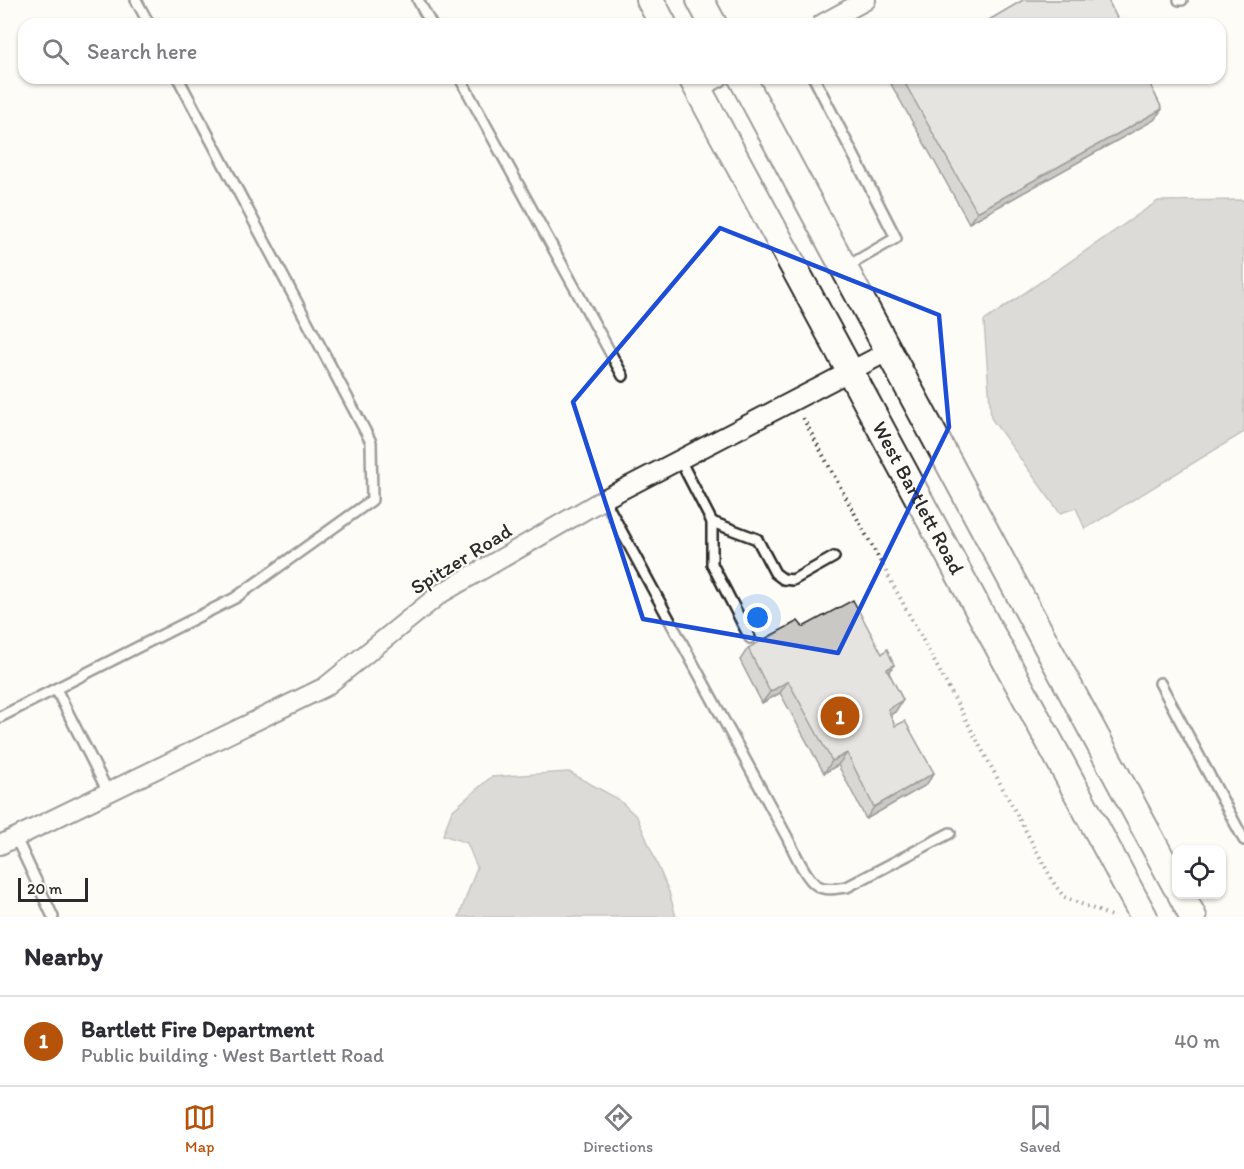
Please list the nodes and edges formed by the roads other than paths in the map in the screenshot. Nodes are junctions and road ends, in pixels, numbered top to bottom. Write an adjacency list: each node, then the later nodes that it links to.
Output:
1 (136, 0): 6 (lane)
2 (418, 0): 7 (lane)
3 (650, 0): 8 (street)
4 (700, 0): 9 (street)
5 (866, 0): 10 (street)
6 (146, 18)
7 (428, 18)
8 (660, 18)
9 (710, 18)
10 (833, 18)
11 (181, 84): 26 (lane)
12 (463, 84): 19 (lane)
13 (704, 84): 18 (street, West Bartlett Road)
14 (745, 84): 16 (street, West Bartlett Road)
15 (817, 84): 16 (lane)
16 (844, 268): 17 (street, West Bartlett Road)
17 (889, 351): 18 (street, Spitzer Road); 32 (street, West Bartlett Road)
18 (849, 370): 20 (street, Spitzer Road); 35 (street, West Bartlett Road)
19 (623, 376)
20 (680, 460): 21 (street, Spitzer Road); 22 (lane)
21 (604, 499): 28 (street, Spitzer Road); 29 (lane)
22 (712, 522): 23 (lane); 24 (lane)
23 (834, 557)
24 (750, 638)
25 (1160, 683): 30 (lane)
26 (56, 689): 27 (lane); 28 (lane)
27 (0, 717)
28 (108, 792): 31 (street, Spitzer Road)
29 (950, 833)
30 (1244, 840)
31 (8, 842): 34 (lane)
32 (1172, 879)
33 (1184, 899): 36 (street)
34 (53, 917)
35 (1144, 917)
36 (1193, 917)

